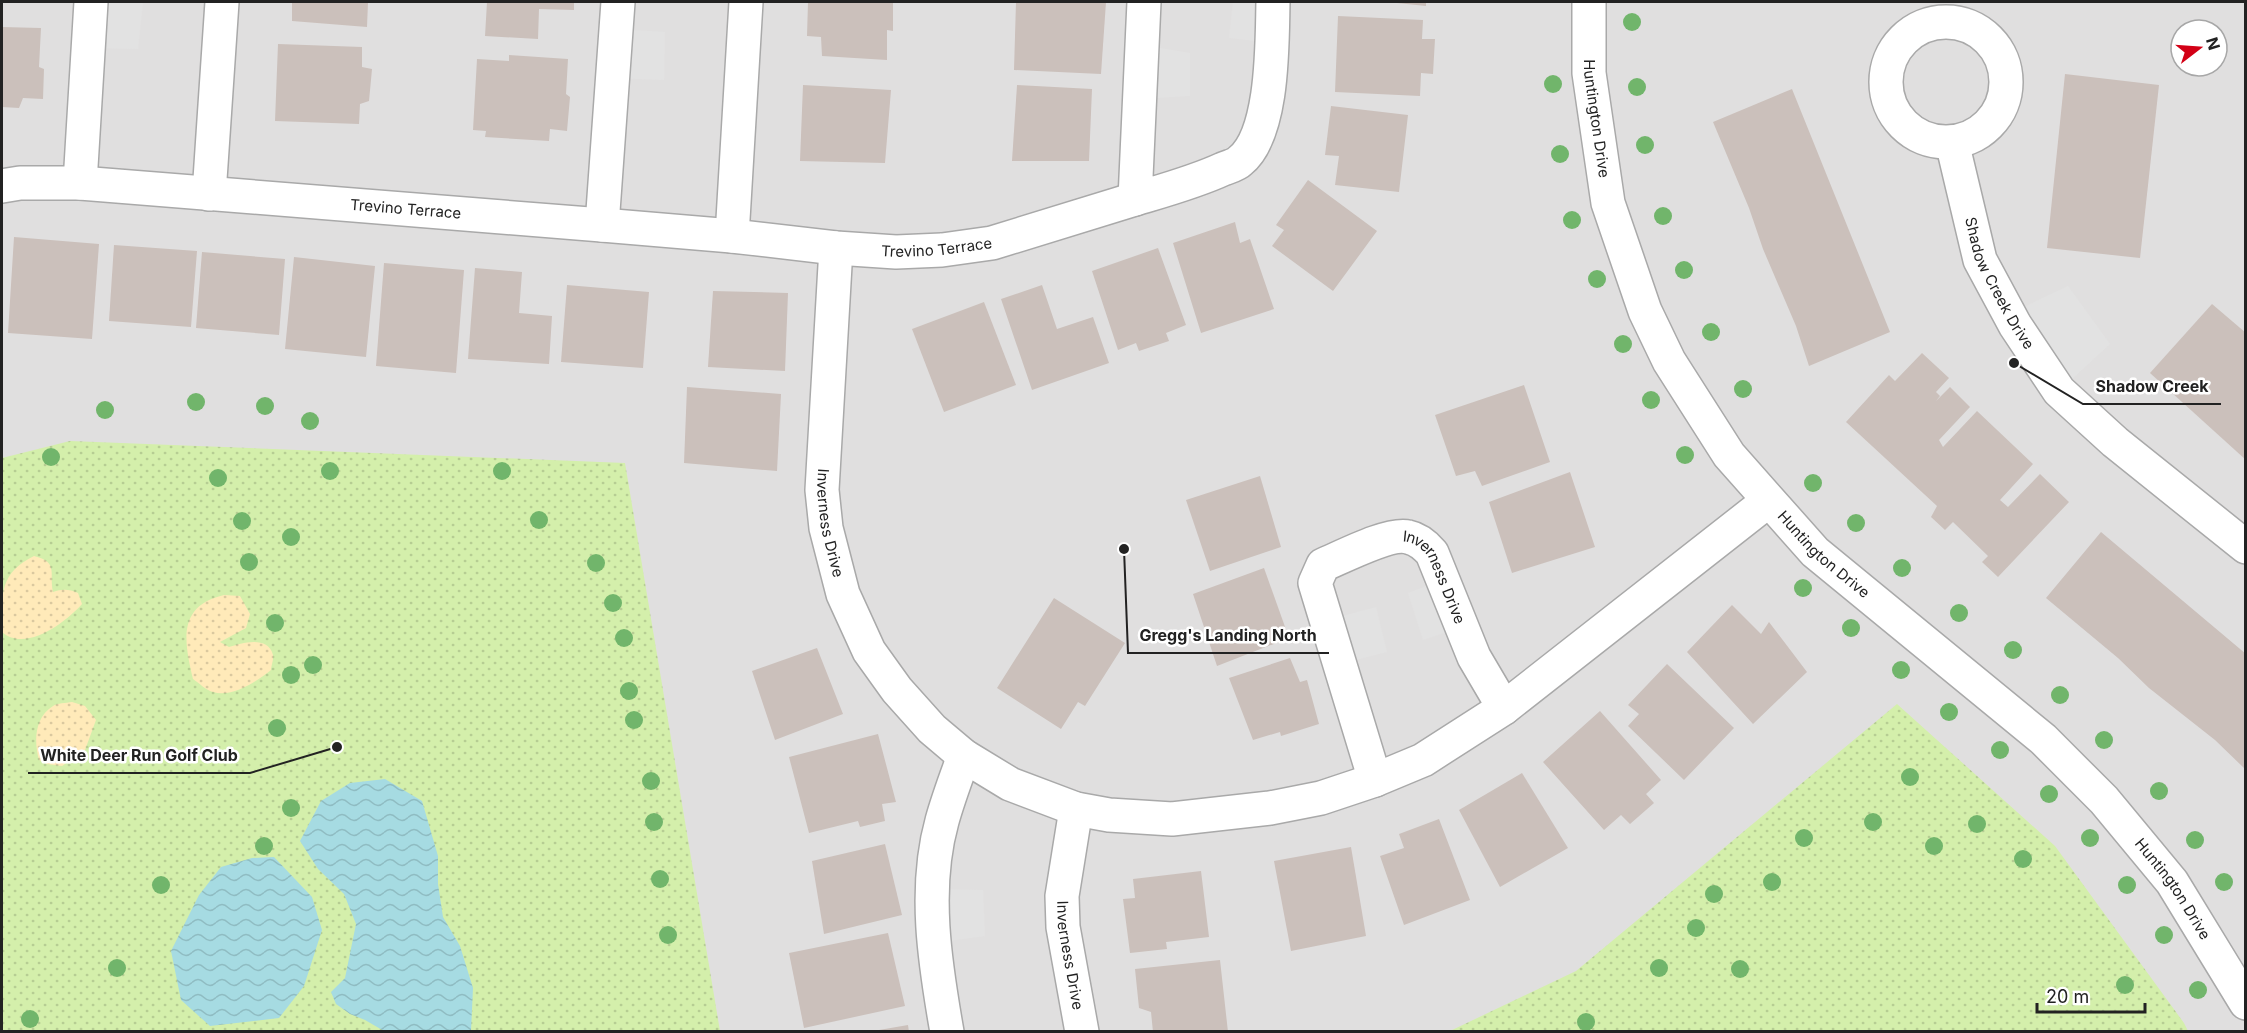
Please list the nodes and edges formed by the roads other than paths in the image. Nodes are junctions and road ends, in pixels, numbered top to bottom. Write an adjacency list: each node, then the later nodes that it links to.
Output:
1 (91, 2): 9 (street)
2 (222, 2): 11 (street)
3 (618, 2): 13 (street)
4 (746, 2): 14 (street)
5 (1144, 2): 12 (street)
6 (1273, 2): 12 (street, Trevino Terrace)
7 (1589, 2): 16 (street, Huntington Drive)
8 (1952, 142): 17 (street, Shadow Creek Drive)
9 (80, 183): 10 (street, Trevino Terrace); 11 (street, Trevino Terrace)
10 (2, 186)
11 (209, 194): 13 (street, Trevino Terrace)
12 (1135, 199): 15 (street, Trevino Terrace)
13 (602, 225): 14 (street, Trevino Terrace)
14 (732, 236): 15 (street, Trevino Terrace)
15 (836, 248): 19 (street, Inverness Drive)
16 (1768, 501): 18 (street, Inverness Drive); 22 (street, Huntington Drive)
17 (2246, 547)
18 (1504, 708): 20 (street, Inverness Drive); 20 (street, Inverness Drive)
19 (964, 756): 21 (street, Inverness Drive); 23 (street)
20 (1375, 780): 21 (street, Inverness Drive)
21 (1076, 809): 24 (street, Inverness Drive)
22 (2246, 1003)
23 (948, 1032)
24 (1082, 1032)

